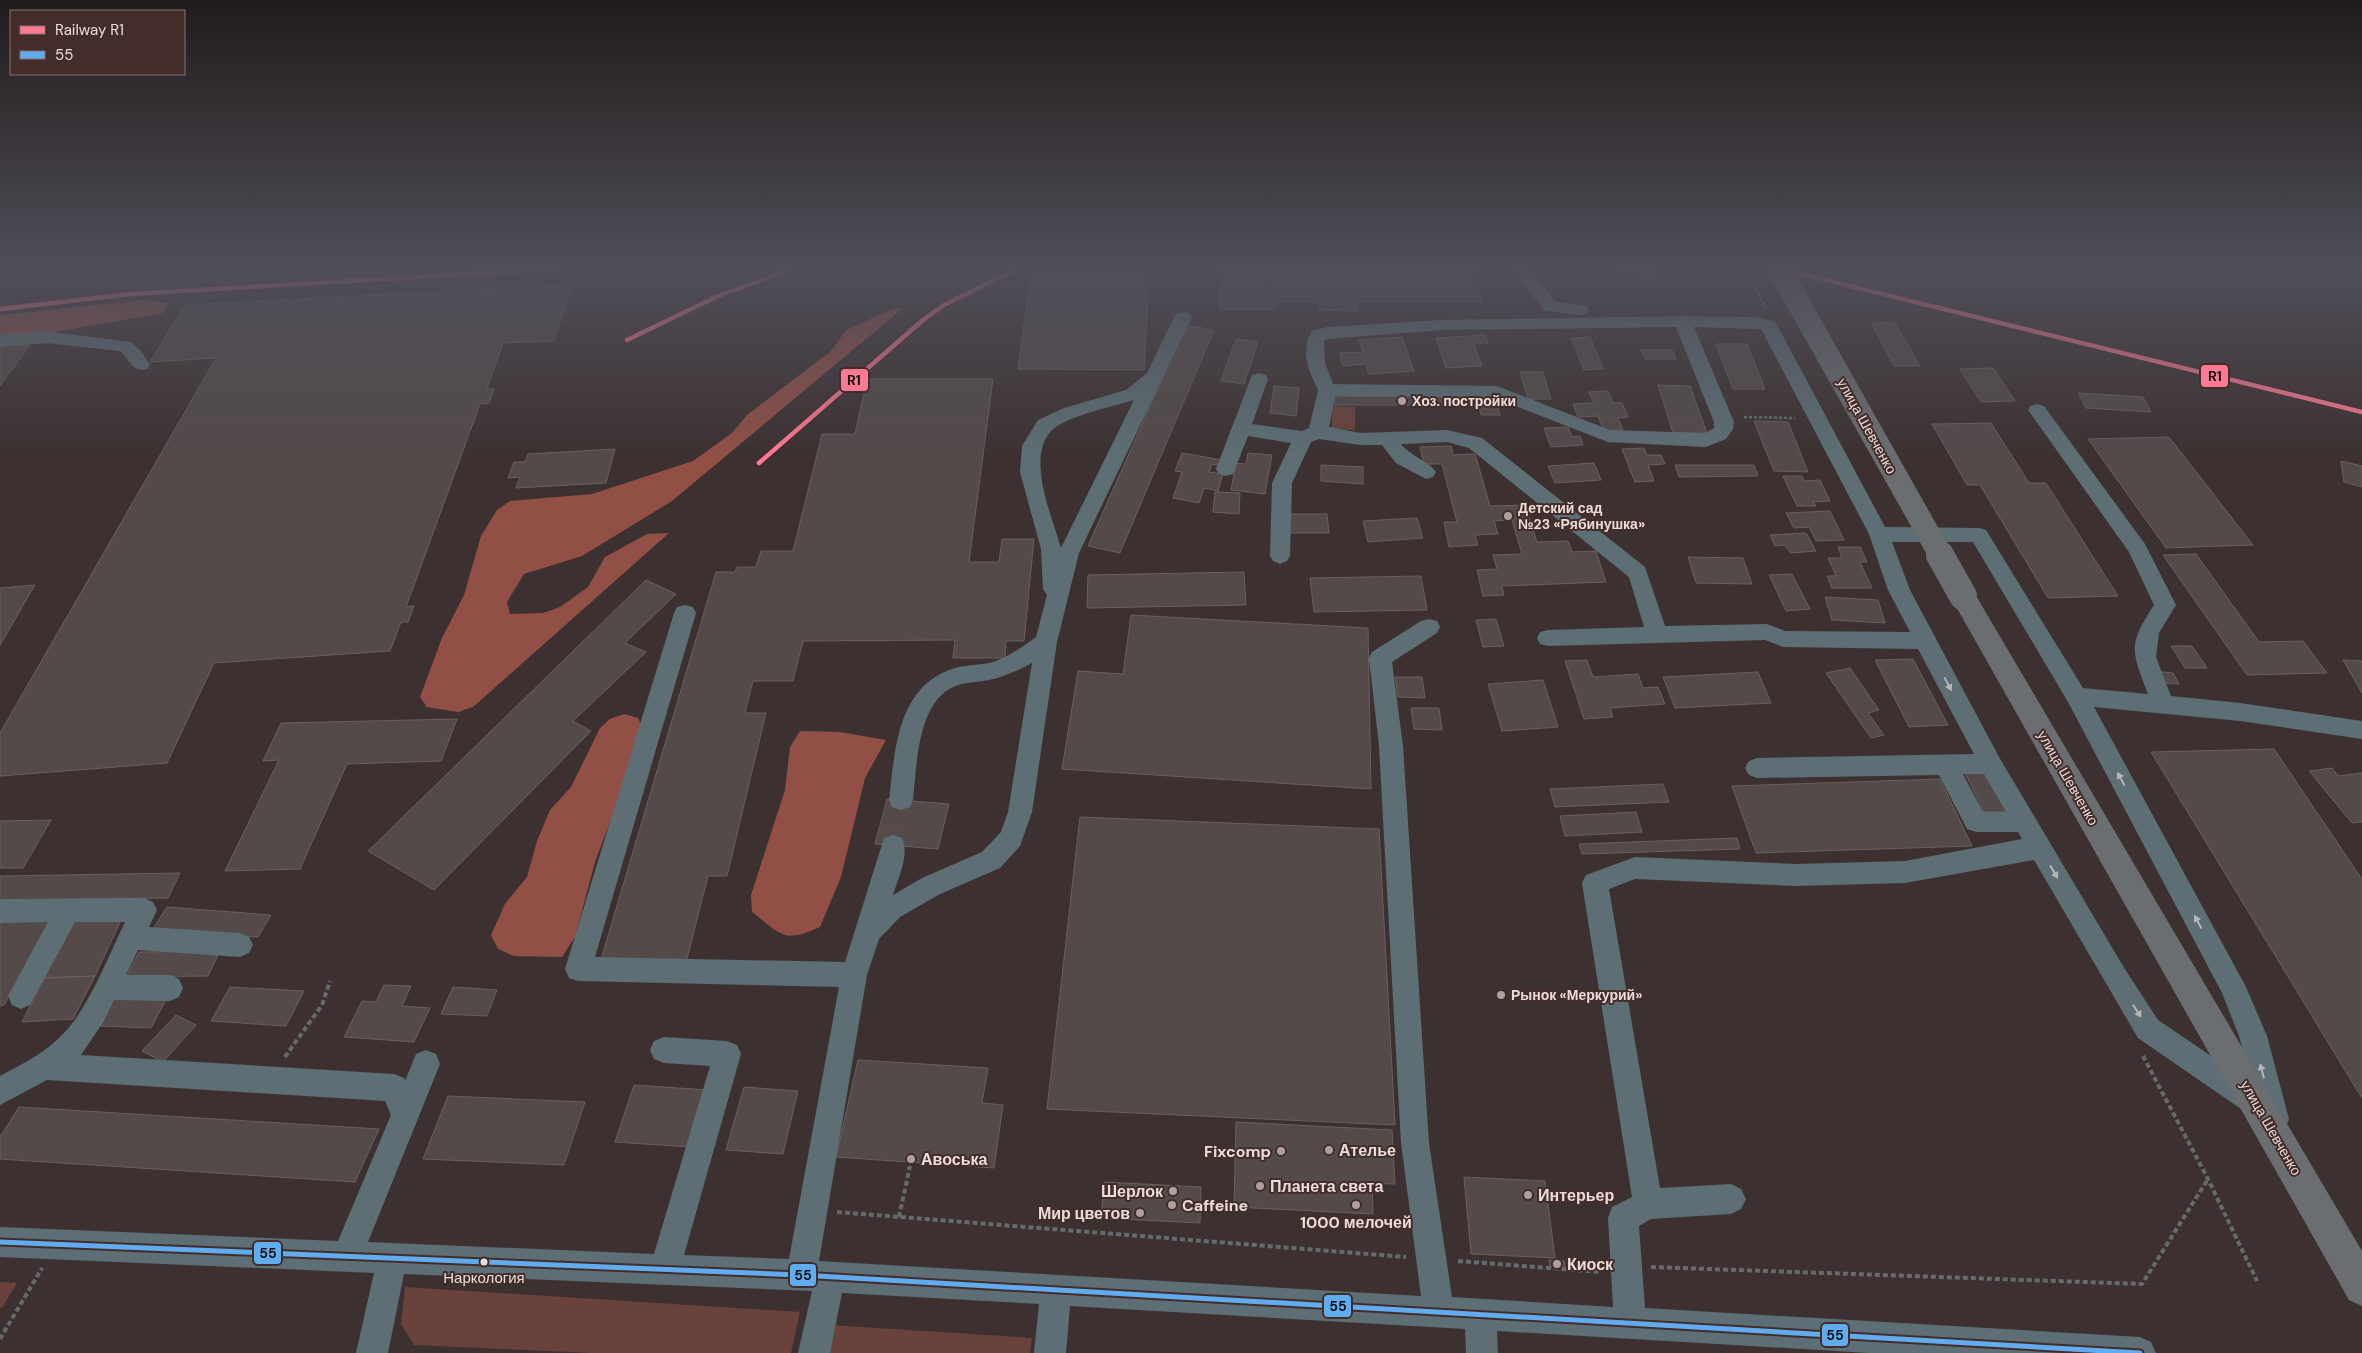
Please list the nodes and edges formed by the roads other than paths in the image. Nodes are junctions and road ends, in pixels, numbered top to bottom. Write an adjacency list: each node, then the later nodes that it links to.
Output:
1 (1177, 330): 8 (street)
2 (1368, 330): 10 (street)
3 (1687, 330): 10 (street)
4 (1772, 330): 17 (street)
5 (1814, 330): 49 (highway, улица Шевченко, bridge)
6 (0, 341): 7 (street)
7 (141, 365)
8 (1155, 374): 19 (street); 19 (street)
9 (1260, 379): 12 (street)
10 (1327, 390): 13 (street)
11 (2037, 410): 27 (street)
12 (1242, 429): 13 (street); 15 (street)
13 (1310, 435): 14 (street); 18 (street)
14 (1388, 438): 16 (street); 22 (street)
15 (1226, 469)
16 (1426, 472)
17 (1879, 534): 25 (street); 26 (street)
18 (1280, 556)
19 (1055, 610): 24 (street)
20 (685, 613): 41 (street)
21 (1429, 628): 61 (street)
22 (1657, 635): 23 (street); 25 (street)
23 (1548, 638)
24 (1046, 642): 32 (street); 38 (street)
25 (1925, 642): 30 (street, one-way to 30)
26 (2076, 696): 27 (street); 51 (street, one-way to 26)
27 (2163, 704): 28 (street)
28 (2362, 730)
29 (1945, 764): 30 (street); 31 (street); 33 (street)
30 (1991, 764): 33 (street)
31 (1757, 768)
32 (900, 800)
33 (2025, 822): 35 (street)
34 (893, 846): 38 (street)
35 (2040, 849): 49 (street, one-way to 49); 53 (street)
36 (68, 910): 37 (street); 39 (street); 44 (street)
37 (0, 911)
38 (866, 934): 41 (street)
39 (130, 938): 40 (street); 42 (street)
40 (240, 945)
41 (854, 975): 58 (street)
42 (106, 988): 43 (street); 47 (street)
43 (170, 988)
44 (21, 996)
45 (664, 1050): 57 (street)
46 (426, 1064): 50 (street)
47 (45, 1066): 48 (street); 50 (street)
48 (0, 1091)
49 (2256, 1102): 51 (highway, улица Шевченко)
50 (404, 1112): 55 (street)
51 (2284, 1152): 59 (highway, улица Шевченко)
52 (1731, 1199): 53 (street)
53 (1648, 1204): 63 (street)
54 (0, 1242): 55 (street)
55 (346, 1256): 56 (street)
56 (392, 1258): 57 (street); 66 (street)
57 (666, 1269): 58 (street)
58 (815, 1276): 60 (street); 67 (street)
59 (2362, 1287)
60 (1056, 1289): 61 (street); 68 (street)
61 (1439, 1312): 62 (street)
62 (1480, 1314): 63 (street); 69 (street)
63 (1630, 1323): 64 (street)
64 (1991, 1348): 65 (street)
65 (2037, 1349): 70 (street)
66 (372, 1353)
67 (814, 1353)
68 (1050, 1353)
69 (1482, 1353)
70 (2140, 1353)

